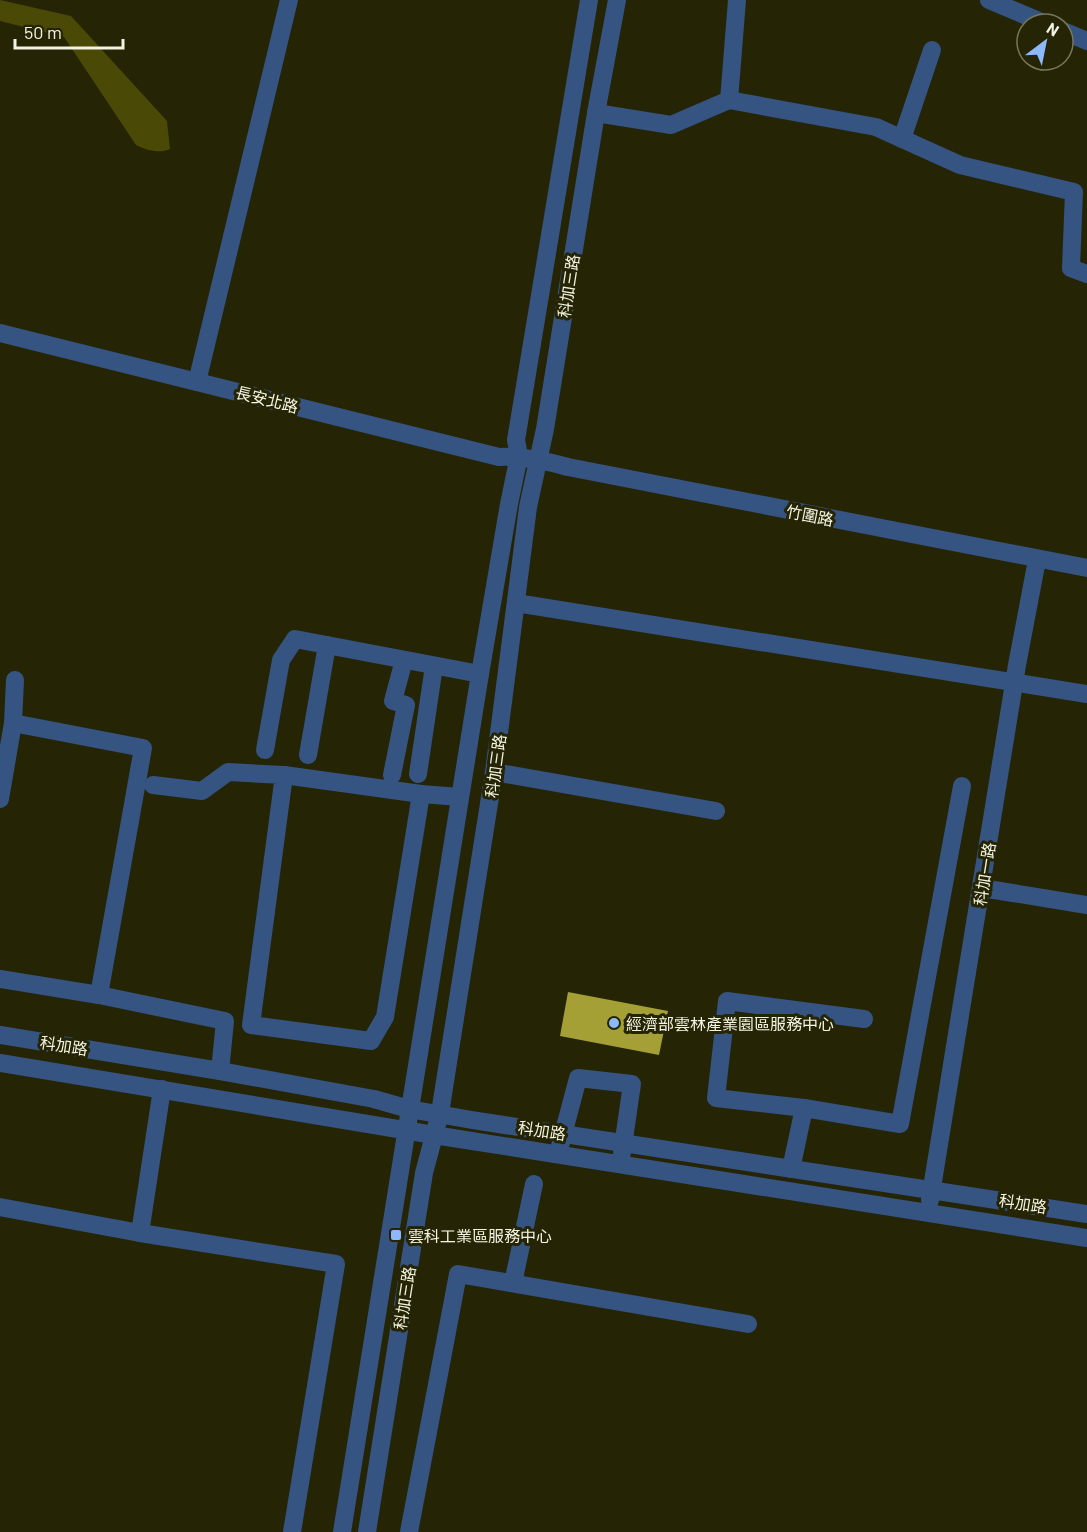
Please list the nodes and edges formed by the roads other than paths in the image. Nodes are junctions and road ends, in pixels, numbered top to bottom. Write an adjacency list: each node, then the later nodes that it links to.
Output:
1 (289, 0): 15 (street)
2 (589, 0): 16 (street, 科加三路)
3 (617, 0): 10 (street, 科加三路)
4 (731, 0): 5 (street)
5 (737, 0): 9 (street)
6 (989, 0): 7 (street)
7 (1018, 12)
8 (932, 50): 11 (street)
9 (729, 100): 10 (street); 11 (street)
10 (596, 113): 16 (street, 科加三路)
11 (902, 139): 12 (street)
12 (1081, 194): 13 (street)
13 (1087, 274)
14 (0, 333): 15 (street, 長安北路)
15 (197, 382): 16 (street, 長安北路)
16 (531, 458): 17 (street, 竹圍路); 19 (street, 科加三路); 23 (street, 科加三路)
17 (1037, 560): 18 (street, 竹圍路); 25 (street, 科加一路)
18 (1087, 568)
19 (516, 603): 25 (street); 30 (street, 科加三路)
20 (327, 645): 21 (street); 28 (street); 29 (street)
21 (404, 660): 22 (street); 32 (street)
22 (434, 666): 23 (street); 31 (street)
23 (480, 674): 37 (street, 科加三路)
24 (15, 680): 27 (street)
25 (1015, 682): 26 (street); 40 (street, 科加一路)
26 (1087, 694)
27 (14, 723): 38 (street); 43 (street)
28 (264, 750)
29 (308, 755)
30 (494, 772): 39 (street); 53 (street, 科加三路)
31 (418, 774)
32 (392, 775)
33 (284, 776): 34 (street); 36 (street); 46 (street)
34 (153, 785)
35 (962, 786): 51 (street)
36 (421, 794): 37 (street); 46 (street)
37 (460, 797): 52 (street, 科加三路)
38 (0, 799)
39 (716, 811)
40 (982, 888): 41 (street); 62 (street, 科加一路)
41 (1087, 905)
42 (0, 979): 43 (street)
43 (99, 995): 45 (street)
44 (864, 1019): 51 (street)
45 (225, 1021): 46 (street); 49 (street)
46 (251, 1025)
47 (0, 1035): 49 (street, 科加路)
48 (0, 1063): 50 (street, 科加路)
49 (220, 1071): 52 (street, 科加路)
50 (162, 1089): 54 (street, 科加路); 66 (street)
51 (804, 1108): 60 (street)
52 (409, 1109): 53 (street, 科加路); 54 (street, 科加三路)
53 (440, 1113): 55 (street, 科加路); 56 (street, 科加三路)
54 (406, 1129): 56 (street, 科加路); 71 (street, 科加三路)
55 (563, 1134): 57 (street, 科加路); 57 (street); 58 (street)
56 (434, 1135): 58 (street, 科加路); 72 (street, 科加三路)
57 (623, 1143): 59 (street); 60 (street, 科加路)
58 (558, 1154): 59 (street, 科加路)
59 (620, 1164): 64 (street, 科加路)
60 (791, 1169): 62 (street, 科加路)
61 (534, 1184): 68 (street)
62 (932, 1189): 64 (street, 科加一路); 65 (street, 科加路)
63 (0, 1207): 66 (street)
64 (927, 1214): 67 (street, 科加路)
65 (1087, 1214)
66 (140, 1233): 70 (street)
67 (1087, 1239)
68 (513, 1283): 69 (street); 73 (street)
69 (748, 1324)
70 (292, 1532)
71 (342, 1532)
72 (367, 1532)
73 (409, 1532)

